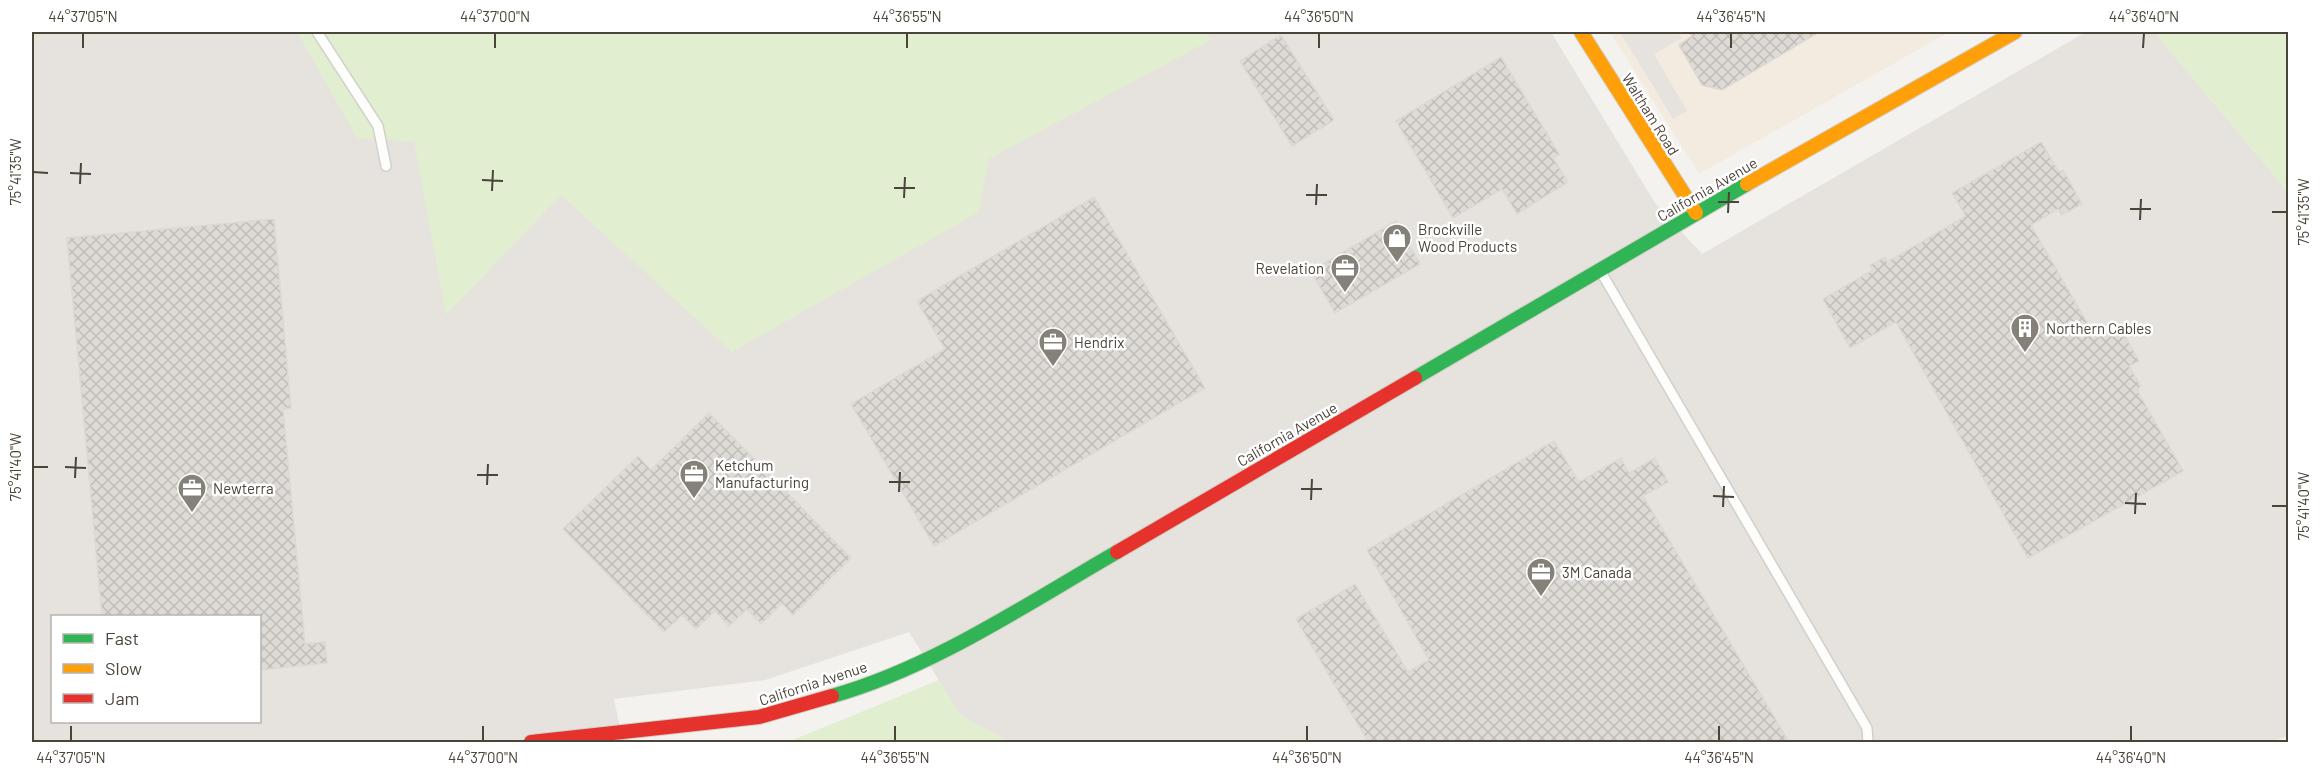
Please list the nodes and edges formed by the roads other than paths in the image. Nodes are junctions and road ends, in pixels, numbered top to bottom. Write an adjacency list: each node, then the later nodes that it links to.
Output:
1 (317, 32): 4 (lane)
2 (1581, 32): 5 (street, Waltham Road)
3 (2015, 32): 5 (street, California Avenue)
4 (386, 166)
5 (1696, 213): 6 (street, California Avenue)
6 (1600, 270): 7 (street, California Avenue); 8 (lane)
7 (531, 742)
8 (1868, 742)

